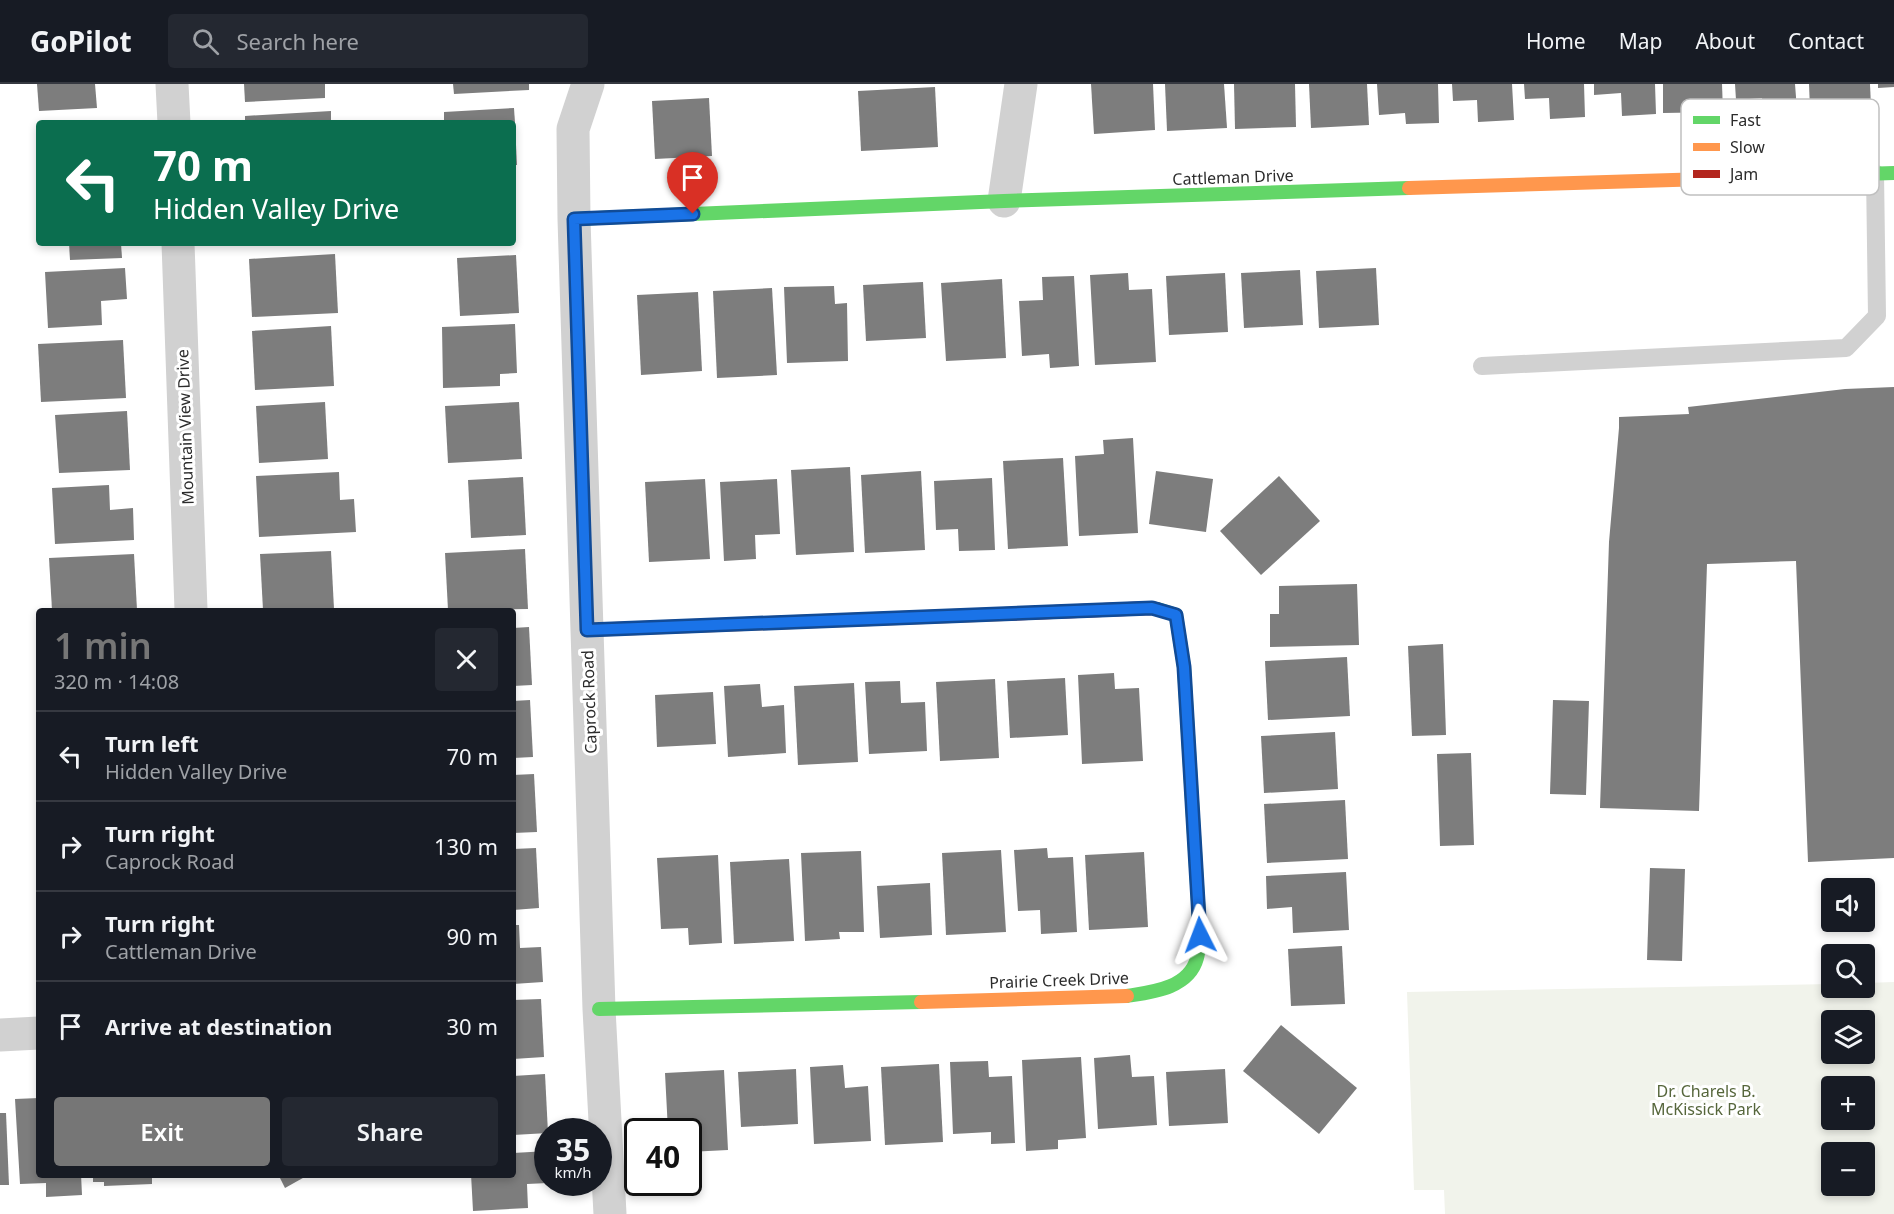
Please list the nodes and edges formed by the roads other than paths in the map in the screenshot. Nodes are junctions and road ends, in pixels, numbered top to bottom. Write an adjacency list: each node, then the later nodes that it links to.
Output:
1 (172, 84): 4 (street)
2 (588, 84): 10 (street, Caprock Road)
3 (1021, 84): 9 (street)
4 (174, 120)
5 (1894, 172): 6 (street, Cattleman Drive)
6 (1879, 173)
7 (1681, 179): 9 (street, Cattleman Drive)
8 (1875, 195): 12 (lane)
9 (1004, 201): 10 (street, Cattleman Drive)
10 (574, 219): 14 (street, Caprock Road)
11 (178, 246): 13 (street, Mountain View Drive)
12 (1482, 366)
13 (191, 608)
14 (587, 630): 15 (street, Caprock Road); 15 (street, Prairie Creek Drive)
15 (599, 1009): 18 (street, Caprock Road)
16 (36, 1033): 17 (street)
17 (0, 1035)
18 (610, 1214)

